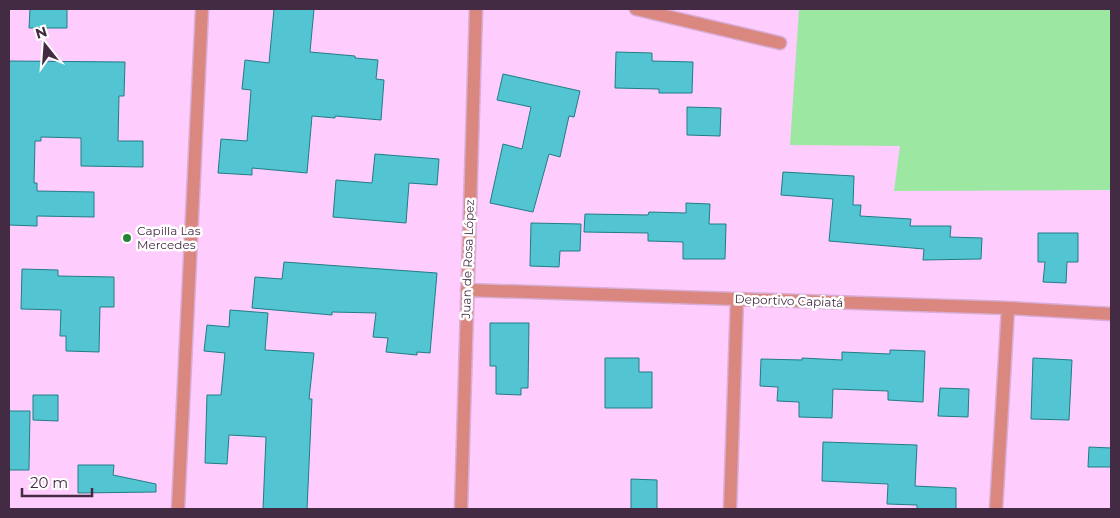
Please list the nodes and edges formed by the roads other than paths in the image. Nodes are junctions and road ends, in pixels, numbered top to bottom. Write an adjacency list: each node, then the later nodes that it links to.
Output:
1 (202, 9): 9 (street)
2 (476, 9): 5 (street, Juan de Rosa López)
3 (636, 9): 4 (street)
4 (780, 43)
5 (467, 290): 6 (street, Deportivo Capiatá); 10 (street, Juan de Rosa López)
6 (737, 299): 7 (street, Deportivo Capiatá); 11 (street)
7 (1008, 308): 8 (street, Deportivo Capiatá); 12 (street)
8 (1111, 314)
9 (178, 509)
10 (461, 509)
11 (730, 509)
12 (996, 509)

